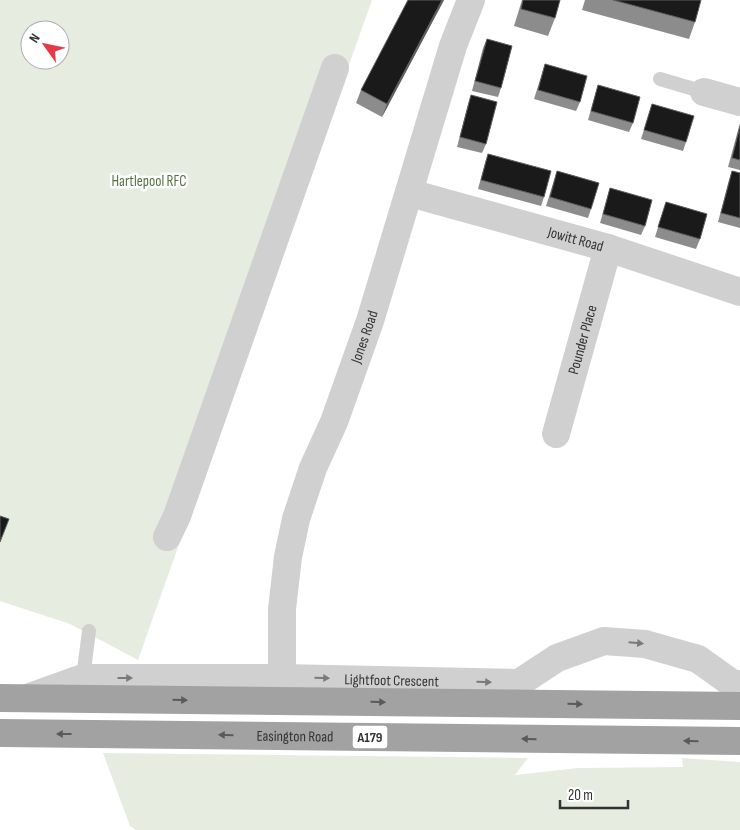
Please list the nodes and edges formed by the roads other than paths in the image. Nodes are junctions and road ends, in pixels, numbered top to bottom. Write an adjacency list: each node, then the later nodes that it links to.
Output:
1 (471, 0): 6 (street, Jones Road)
2 (335, 68): 10 (street)
3 (660, 79): 4 (lane)
4 (704, 92): 5 (street)
5 (740, 102)
6 (410, 193): 7 (street, Jowitt Road); 13 (street, Jones Road)
7 (608, 248): 8 (street, Jowitt Road); 9 (street, Pounder Place)
8 (740, 292)
9 (556, 434)
10 (167, 537)
11 (89, 630): 12 (lane)
12 (84, 678): 13 (street, Lightfoot Crescent, one-way to 13); 16 (street, Lightfoot Crescent)
13 (282, 678): 14 (street, Lightfoot Crescent, one-way to 14)
14 (740, 684)
15 (0, 698): 16 (highway)
16 (27, 698): 17 (highway, one-way to 17)
17 (740, 706)
18 (0, 734): 19 (highway, Easington Road / A179, one-way to 18)
19 (740, 741)

